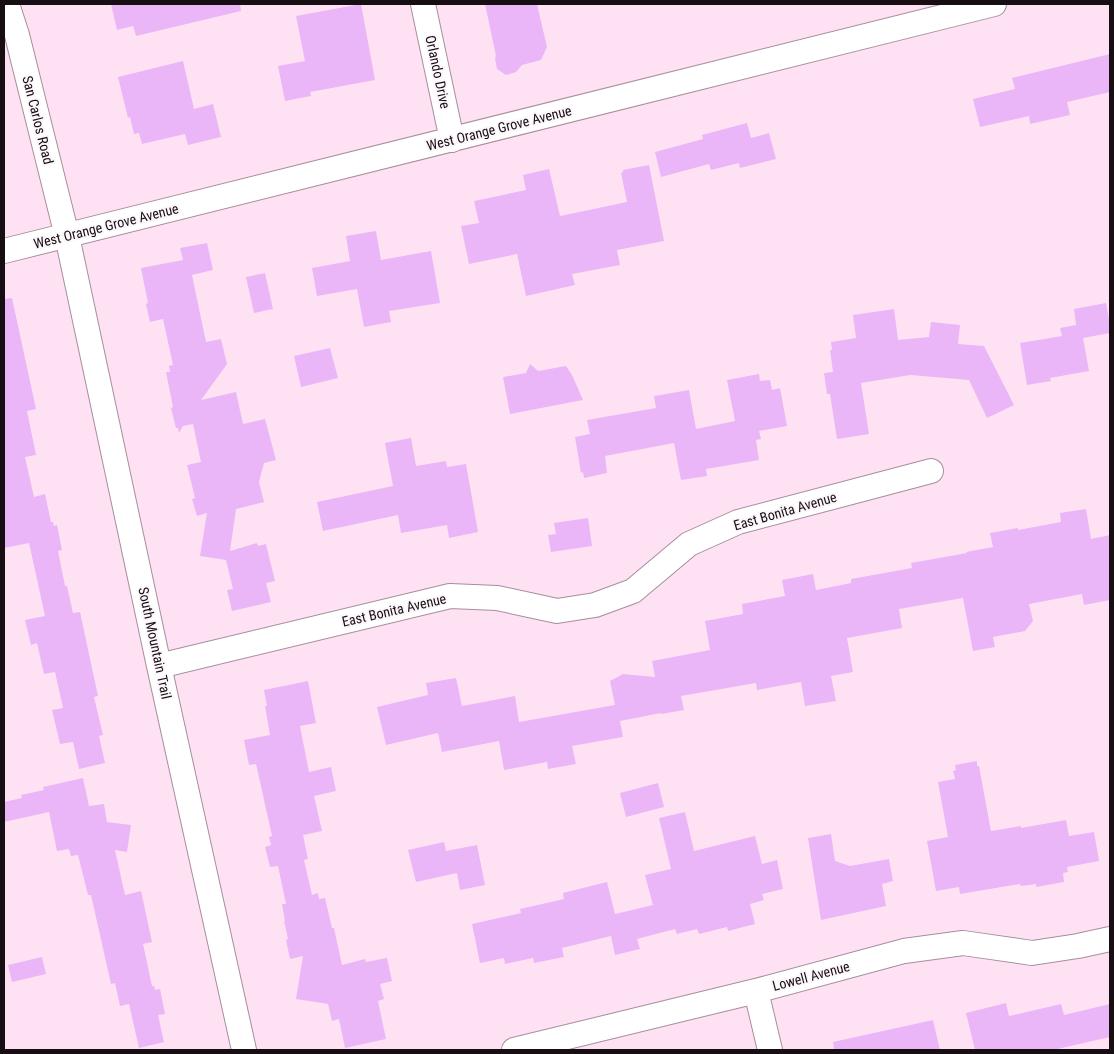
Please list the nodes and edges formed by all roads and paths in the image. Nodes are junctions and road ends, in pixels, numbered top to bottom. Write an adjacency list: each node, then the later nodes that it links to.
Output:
1 (7, 4): 5 (street, San Carlos Road)
2 (423, 4): 4 (street, Orlando Drive)
3 (994, 4): 4 (street, West Orange Grove Avenue)
4 (452, 140): 5 (street, West Orange Grove Avenue)
5 (67, 236): 6 (street, West Orange Grove Avenue); 8 (street, South Mountain Trail)
6 (4, 251)
7 (932, 471): 8 (street, East Bonita Avenue)
8 (160, 666): 11 (street, South Mountain Trail)
9 (1110, 939): 10 (street, Lowell Avenue)
10 (756, 990): 12 (street, Lowell Avenue); 13 (street)
11 (244, 1050)
12 (514, 1050)
13 (770, 1050)

